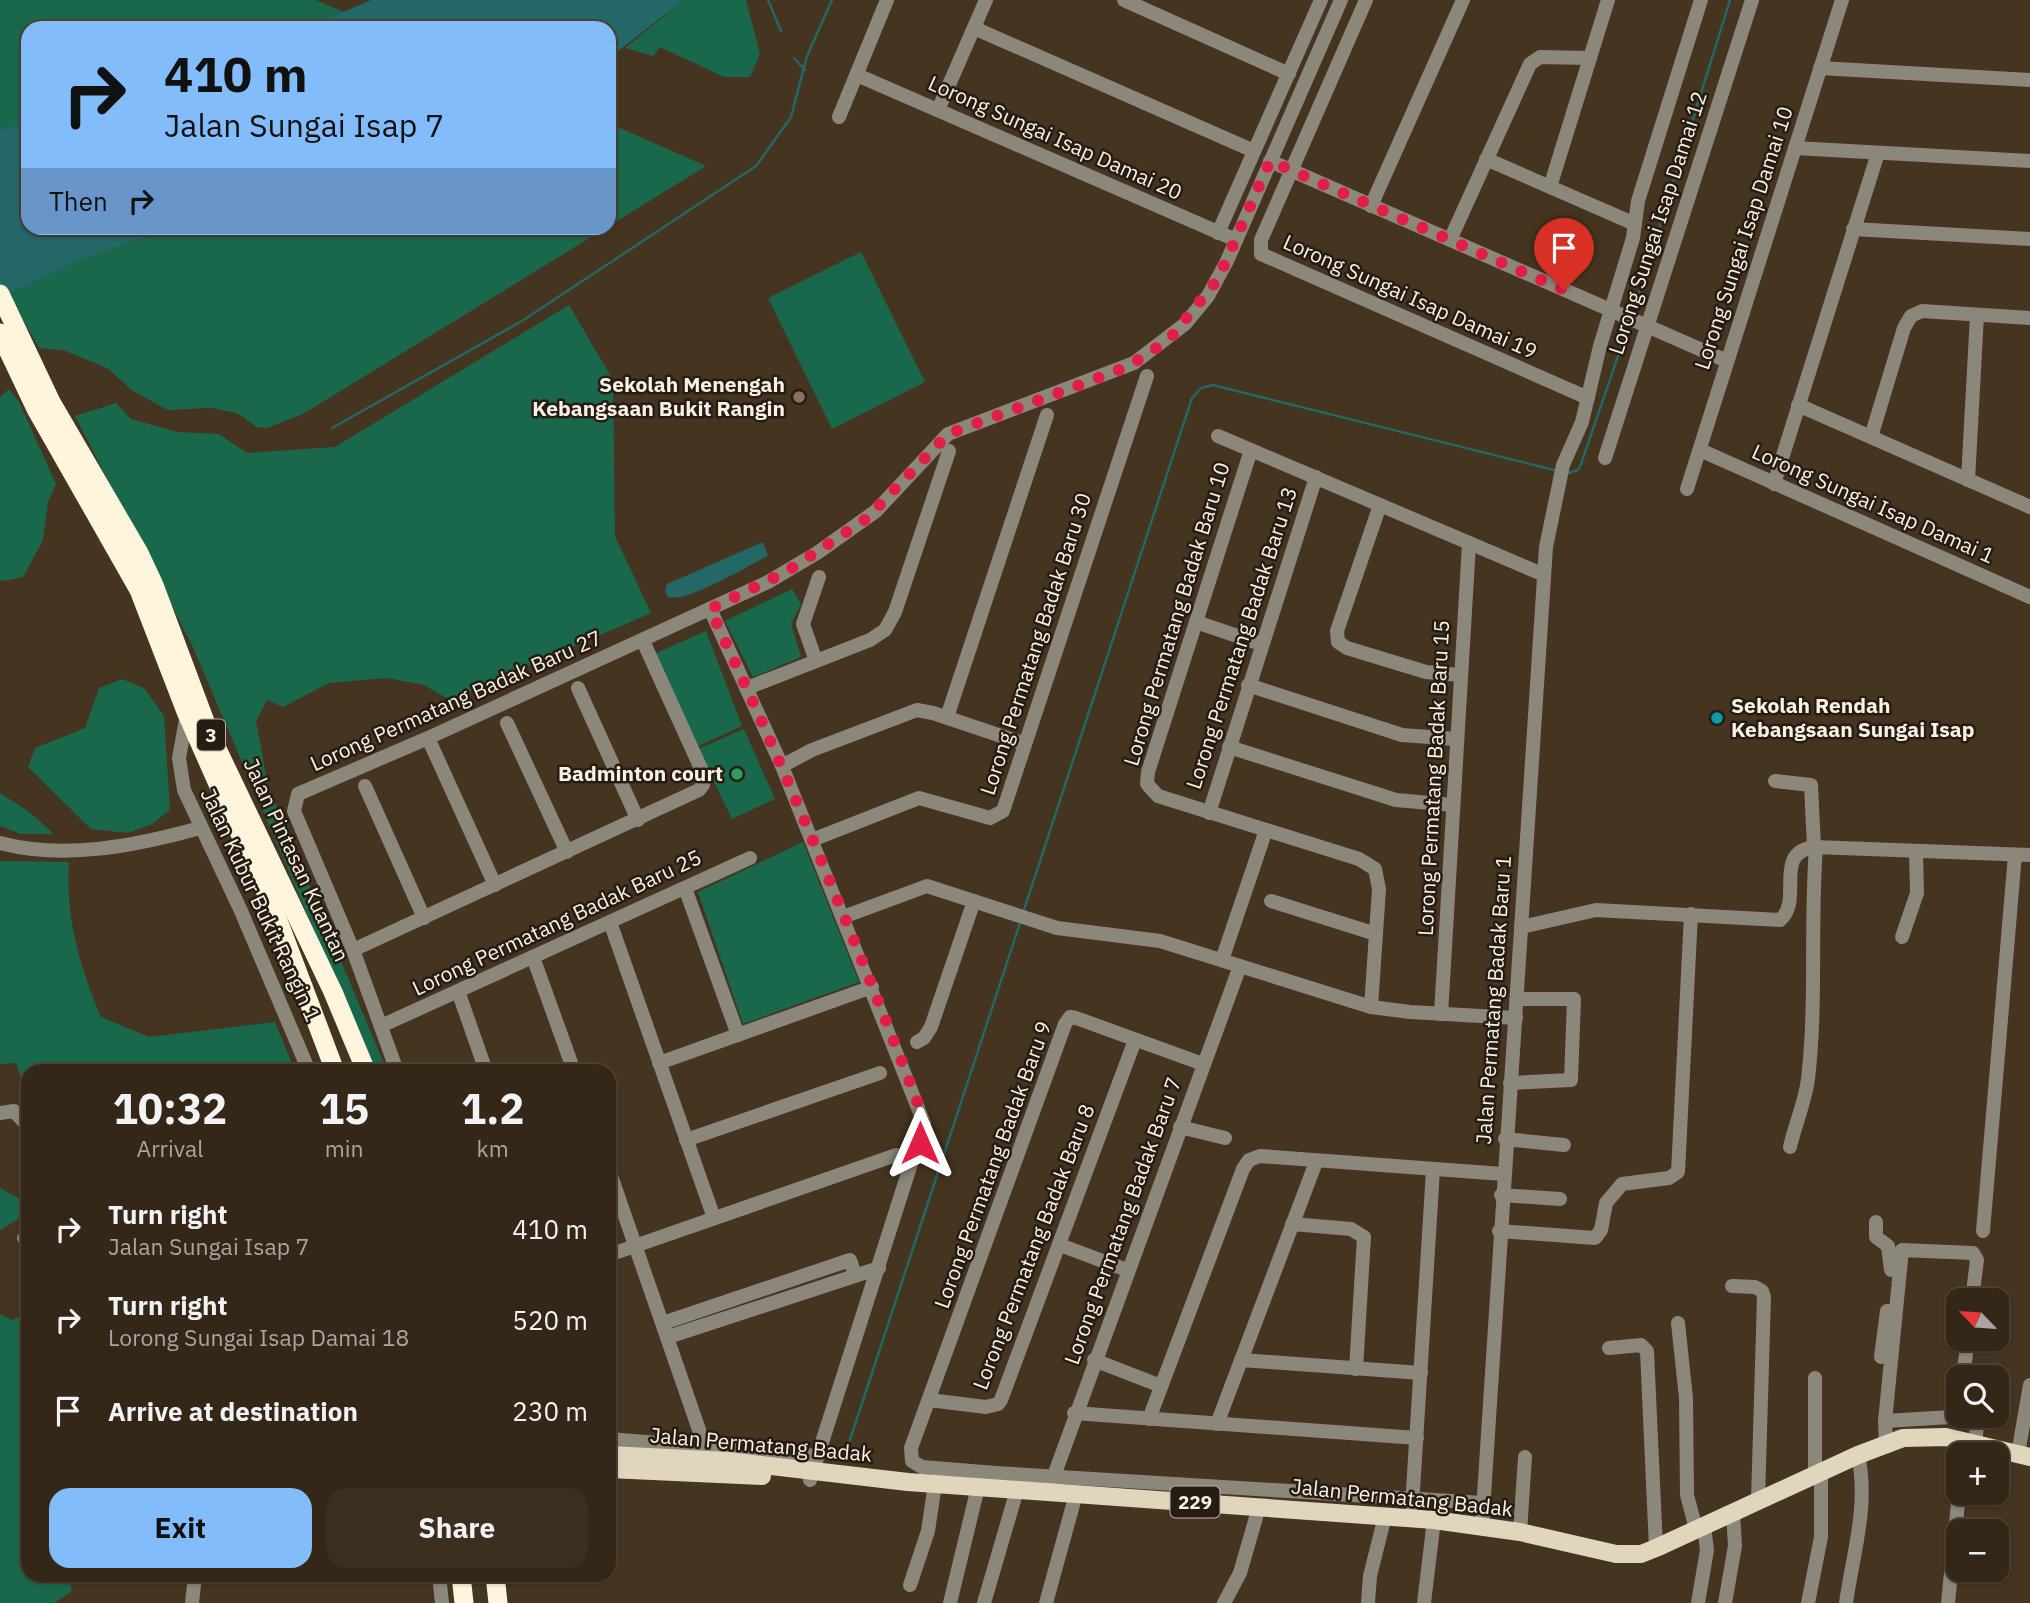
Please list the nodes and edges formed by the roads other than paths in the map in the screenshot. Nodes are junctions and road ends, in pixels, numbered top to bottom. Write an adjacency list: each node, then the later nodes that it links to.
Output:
1 (887, 0): 16 (street)
2 (986, 0): 12 (street)
3 (1124, 0): 15 (street)
4 (1321, 0): 15 (street)
5 (1341, 0): 24 (street, Lorong Permatang Badak Baru 27)
6 (1366, 0): 26 (street)
7 (1463, 0): 28 (street)
8 (1608, 0): 13 (street)
9 (1701, 0): 29 (street, Jalan Permatang Badak Baru 1)
10 (1752, 0): 39 (street, Lorong Sungai Isap Damai 12)
11 (1842, 0): 14 (street, Lorong Sungai Isap Damai 10)
12 (974, 28): 18 (street); 21 (street)
13 (1590, 58): 23 (street); 27 (street)
14 (1820, 68): 17 (street); 20 (street, Lorong Sungai Isap Damai 10)
15 (1289, 74): 21 (street)
16 (857, 75): 18 (street, Lorong Sungai Isap Damai 20); 19 (street)
17 (2030, 80)
18 (938, 110): 31 (street, Lorong Sungai Isap Damai 20)
19 (839, 117)
20 (1794, 148): 22 (street); 41 (street, Lorong Sungai Isap Damai 10)
21 (1254, 151): 31 (street)
22 (1878, 153): 25 (street); 30 (street)
23 (1486, 159): 27 (street); 34 (street)
24 (1270, 161): 26 (street); 33 (street, Lorong Permatang Badak Baru 27)
25 (2030, 161)
26 (1292, 170): 28 (street); 43 (street, Lorong Sungai Isap Damai 19)
27 (1550, 187): 29 (street)
28 (1371, 206): 34 (street)
29 (1634, 224): 36 (street, Jalan Permatang Badak Baru 1)
30 (1853, 229): 32 (street); 44 (street)
31 (1218, 233): 33 (street, Lorong Sungai Isap Damai 20)
32 (2030, 239)
33 (1236, 240): 63 (street, Lorong Permatang Badak Baru 27)
34 (1450, 240): 36 (street)
35 (0, 293): 45 (highway, Jalan Pintasan Kuantan / 3)
36 (1610, 311): 39 (street); 43 (street, Jalan Permatang Badak Baru 1)
37 (1977, 315): 38 (street); 48 (street); 54 (street)
38 (2030, 318)
39 (1647, 327): 41 (street); 52 (street, Lorong Sungai Isap Damai 12)
40 (0, 333): 45 (highway, Jalan Pintasan Kuantan / 3)
41 (1727, 361): 50 (street, Lorong Sungai Isap Damai 10)
42 (1147, 376): 77 (street, Lorong Permatang Badak Baru 30)
43 (1588, 398): 60 (street, Jalan Permatang Badak Baru 1)
44 (1798, 405): 48 (street); 55 (street)
45 (43, 406): 72 (highway, Jalan Pintasan Kuantan / 3); 123 (highway, Jalan Pintasan Kuantan / 3)
46 (1047, 415): 73 (street)
47 (1218, 436): 49 (street)
48 (1871, 437): 54 (street)
49 (1251, 450): 53 (street); 64 (street, Lorong Permatang Badak Baru 10)
50 (1700, 450): 55 (street, Lorong Sungai Isap Damai 1); 56 (street, Lorong Sungai Isap Damai 10)
51 (949, 451): 67 (street)
52 (1605, 458)
53 (1315, 477): 57 (street); 66 (street, Lorong Permatang Badak Baru 13)
54 (1968, 480): 58 (street)
55 (1774, 484): 62 (street, Lorong Sungai Isap Damai 1)
56 (1687, 489)
57 (1380, 505): 59 (street); 68 (street)
58 (2030, 507)
59 (1469, 544): 60 (street); 68 (street, Lorong Permatang Badak Baru 15)
60 (1542, 574): 103 (street, Jalan Permatang Badak Baru 1)
61 (819, 577): 67 (street)
62 (2030, 597)
63 (710, 609): 65 (street, Lorong Permatang Badak Baru 27); 71 (street)
64 (1196, 622): 66 (street); 83 (street, Lorong Permatang Badak Baru 10)
65 (643, 641): 75 (street, Lorong Permatang Badak Baru 27); 84 (street)
66 (1261, 644): 69 (street, Lorong Permatang Badak Baru 13)
67 (816, 661): 71 (street)
68 (1460, 675): 76 (street, Lorong Permatang Badak Baru 15)
69 (1248, 685): 76 (street); 78 (street, Lorong Permatang Badak Baru 13)
70 (578, 688): 84 (street)
71 (747, 688): 79 (street)
72 (187, 714): 85 (street, Jalan Kubur Bukit Rangin 1); 122 (highway, Jalan Pintasan Kuantan / 3)
73 (947, 717): 77 (street); 79 (street)
74 (507, 723): 90 (street)
75 (428, 738): 95 (street); 106 (street, Lorong Permatang Badak Baru 27)
76 (1456, 739): 82 (street, Lorong Permatang Badak Baru 15)
77 (1025, 744): 87 (street, Lorong Permatang Badak Baru 30)
78 (1229, 747): 82 (street); 83 (street, Lorong Permatang Badak Baru 13)
79 (782, 766): 87 (street)
80 (1775, 781): 89 (street)
81 (365, 786): 101 (street)
82 (1453, 805): 114 (street, Lorong Permatang Badak Baru 15)
83 (1209, 813): 86 (street, Lorong Permatang Badak Baru 10)
84 (638, 820): 90 (street)
85 (200, 828): 88 (street); 121 (street, Jalan Kubur Bukit Rangin 1)
86 (1266, 830): 104 (street, Lorong Permatang Badak Baru 10); 108 (street)
87 (812, 840): 100 (street)
88 (0, 844)
89 (1815, 847): 91 (street); 99 (street); 137 (street)
90 (567, 852): 95 (street)
91 (1916, 852): 92 (street); 105 (street)
92 (2015, 855): 93 (street); 149 (street)
93 (2030, 855)
94 (750, 858): 96 (street, Lorong Permatang Badak Baru 25)
95 (495, 885): 101 (street)
96 (685, 888): 102 (street, Lorong Permatang Badak Baru 25); 117 (street)
97 (974, 901): 100 (street); 108 (street); 119 (street)
98 (1271, 901): 104 (street)
99 (1691, 914): 103 (street); 148 (street)
100 (843, 917): 110 (street)
101 (424, 918): 106 (street)
102 (610, 922): 107 (street, Lorong Permatang Badak Baru 25); 120 (street)
103 (1521, 927): 112 (street, Jalan Permatang Badak Baru 1)
104 (1376, 934): 113 (street, Lorong Permatang Badak Baru 10)
105 (1902, 937)
106 (353, 950): 116 (street, Lorong Permatang Badak Baru 27)
107 (533, 957): 111 (street, Lorong Permatang Badak Baru 25); 126 (street)
108 (1222, 960): 109 (street)
109 (1240, 966): 113 (street); 127 (street, Lorong Permatang Badak Baru 7)
110 (872, 987): 117 (street); 153 (street)
111 (458, 991): 116 (street, Lorong Permatang Badak Baru 25); 125 (street)
112 (1517, 999): 115 (street, Jalan Permatang Badak Baru 1); 129 (street)
113 (1371, 1007): 114 (street)
114 (1441, 1014): 115 (street)
115 (1516, 1018): 129 (street, Jalan Permatang Badak Baru 1)
116 (381, 1026): 124 (street, Lorong Permatang Badak Baru 27)
117 (738, 1035): 120 (street)
118 (1135, 1040): 127 (street, Lorong Permatang Badak Baru 9); 150 (street, Lorong Permatang Badak Baru 8); 168 (street, Lorong Permatang Badak Baru 9)
119 (917, 1042)
120 (659, 1063): 135 (street)
121 (306, 1064)
122 (332, 1064)
123 (363, 1064)
124 (395, 1064)
125 (484, 1064)
126 (571, 1064)
127 (1203, 1064): 132 (street, Lorong Permatang Badak Baru 7)
128 (880, 1073): 135 (street)
129 (1510, 1083): 134 (street, Jalan Permatang Badak Baru 1)
130 (0, 1112): 131 (street)
131 (21, 1118)
132 (1180, 1126): 133 (street); 154 (street, Lorong Permatang Badak Baru 7)
133 (1225, 1138)
134 (1505, 1139): 136 (street); 141 (street, Jalan Permatang Badak Baru 1)
135 (686, 1140): 145 (street)
136 (1564, 1145)
137 (1790, 1147)
138 (896, 1155): 145 (street)
139 (1316, 1161): 140 (street); 147 (street); 167 (street)
140 (1433, 1170): 141 (street); 164 (street)
141 (1503, 1174): 143 (street, Jalan Permatang Badak Baru 1)
142 (616, 1190): 151 (street)
143 (1501, 1195): 144 (street); 148 (street, Jalan Permatang Badak Baru 1)
144 (1560, 1199)
145 (714, 1218): 151 (street)
146 (1876, 1222): 169 (street)
147 (1292, 1224): 162 (street); 163 (street)
148 (1499, 1231): 194 (street, Jalan Permatang Badak Baru 1)
149 (1983, 1231)
150 (1060, 1245): 154 (street); 168 (street, Lorong Permatang Badak Baru 8)
151 (636, 1246): 152 (street); 159 (street)
152 (616, 1253)
153 (879, 1268): 155 (street); 185 (street)
154 (1127, 1270): 161 (street, Lorong Permatang Badak Baru 7)
155 (855, 1275): 159 (street); 159 (street)
156 (1732, 1286): 193 (street)
157 (1973, 1288): 169 (street)
158 (1678, 1323): 202 (street)
159 (666, 1330): 179 (street)
160 (1609, 1348): 204 (street)
161 (1094, 1360): 167 (street); 170 (street, Lorong Permatang Badak Baru 7)
162 (1241, 1360): 163 (street); 174 (street)
163 (1356, 1369): 164 (street)
164 (1421, 1373): 175 (street)
165 (1815, 1378): 186 (street)
166 (2030, 1385): 182 (street)
167 (1161, 1386): 172 (street)
168 (929, 1400): 188 (street, Lorong Permatang Badak Baru 9)
169 (1886, 1406): 173 (street)
170 (1074, 1413): 172 (street); 188 (street, Lorong Permatang Badak Baru 7)
171 (1946, 1417): 173 (street)
172 (1149, 1419): 174 (street)
173 (1885, 1421): 178 (street)
174 (1217, 1424): 175 (street)
175 (1417, 1437): 192 (street)
176 (616, 1440): 179 (street)
177 (1946, 1442): 178 (main road, Jalan Permatang Badak / 229)
178 (1886, 1443): 181 (main road, Jalan Permatang Badak / 229)
179 (705, 1447): 185 (street)
180 (616, 1455): 185 (main road, Jalan Permatang Badak / 229)
181 (1858, 1455): 186 (main road, Jalan Permatang Badak / 229); 223 (street)
182 (2024, 1456)
183 (1525, 1457): 203 (street)
184 (616, 1469): 185 (main road, Jalan Permatang Badak / 229)
185 (813, 1469): 187 (main road, Jalan Permatang Badak / 229)
186 (1818, 1472): 193 (main road, Jalan Permatang Badak / 229); 222 (street)
187 (936, 1484): 189 (main road, Jalan Permatang Badak / 229); 209 (street)
188 (1051, 1484): 190 (main road, Jalan Permatang Badak / 229); 191 (main road, Jalan Permatang Badak / 229); 192 (street)
189 (978, 1487): 190 (main road, Jalan Permatang Badak / 229); 214 (street)
190 (1017, 1490): 215 (street)
191 (1076, 1494): 196 (main road, Jalan Permatang Badak / 229); 216 (street)
192 (1413, 1498): 194 (street); 199 (street)
193 (1758, 1500): 197 (main road, Jalan Permatang Badak / 229)
194 (1483, 1503): 201 (street, Jalan Permatang Badak Baru 1)
195 (1958, 1505): 224 (street)
196 (1259, 1507): 198 (main road, Jalan Permatang Badak / 229); 217 (street)
197 (1733, 1512): 202 (main road, Jalan Permatang Badak / 229); 221 (street)
198 (1385, 1516): 199 (main road, Jalan Permatang Badak / 229); 218 (street)
199 (1411, 1518): 200 (main road, Jalan Permatang Badak / 229)
200 (1434, 1520): 201 (main road, Jalan Permatang Badak / 229); 219 (street)
201 (1482, 1526): 203 (main road, Jalan Permatang Badak / 229)
202 (1700, 1527): 204 (main road, Jalan Permatang Badak / 229); 220 (street)
203 (1520, 1532): 204 (main road, Jalan Permatang Badak / 229)
204 (1656, 1548)
205 (194, 1582): 210 (street)
206 (440, 1582): 211 (street)
207 (462, 1582): 212 (highway)
208 (470, 1582): 213 (highway)
209 (910, 1585)
210 (192, 1603)
211 (442, 1603)
212 (464, 1603)
213 (472, 1603)
214 (950, 1603)
215 (985, 1603)
216 (1046, 1603)
217 (1224, 1603)
218 (1368, 1603)
219 (1424, 1603)
220 (1698, 1603)
221 (1725, 1603)
222 (1808, 1603)
223 (1846, 1603)
224 (1948, 1603)

